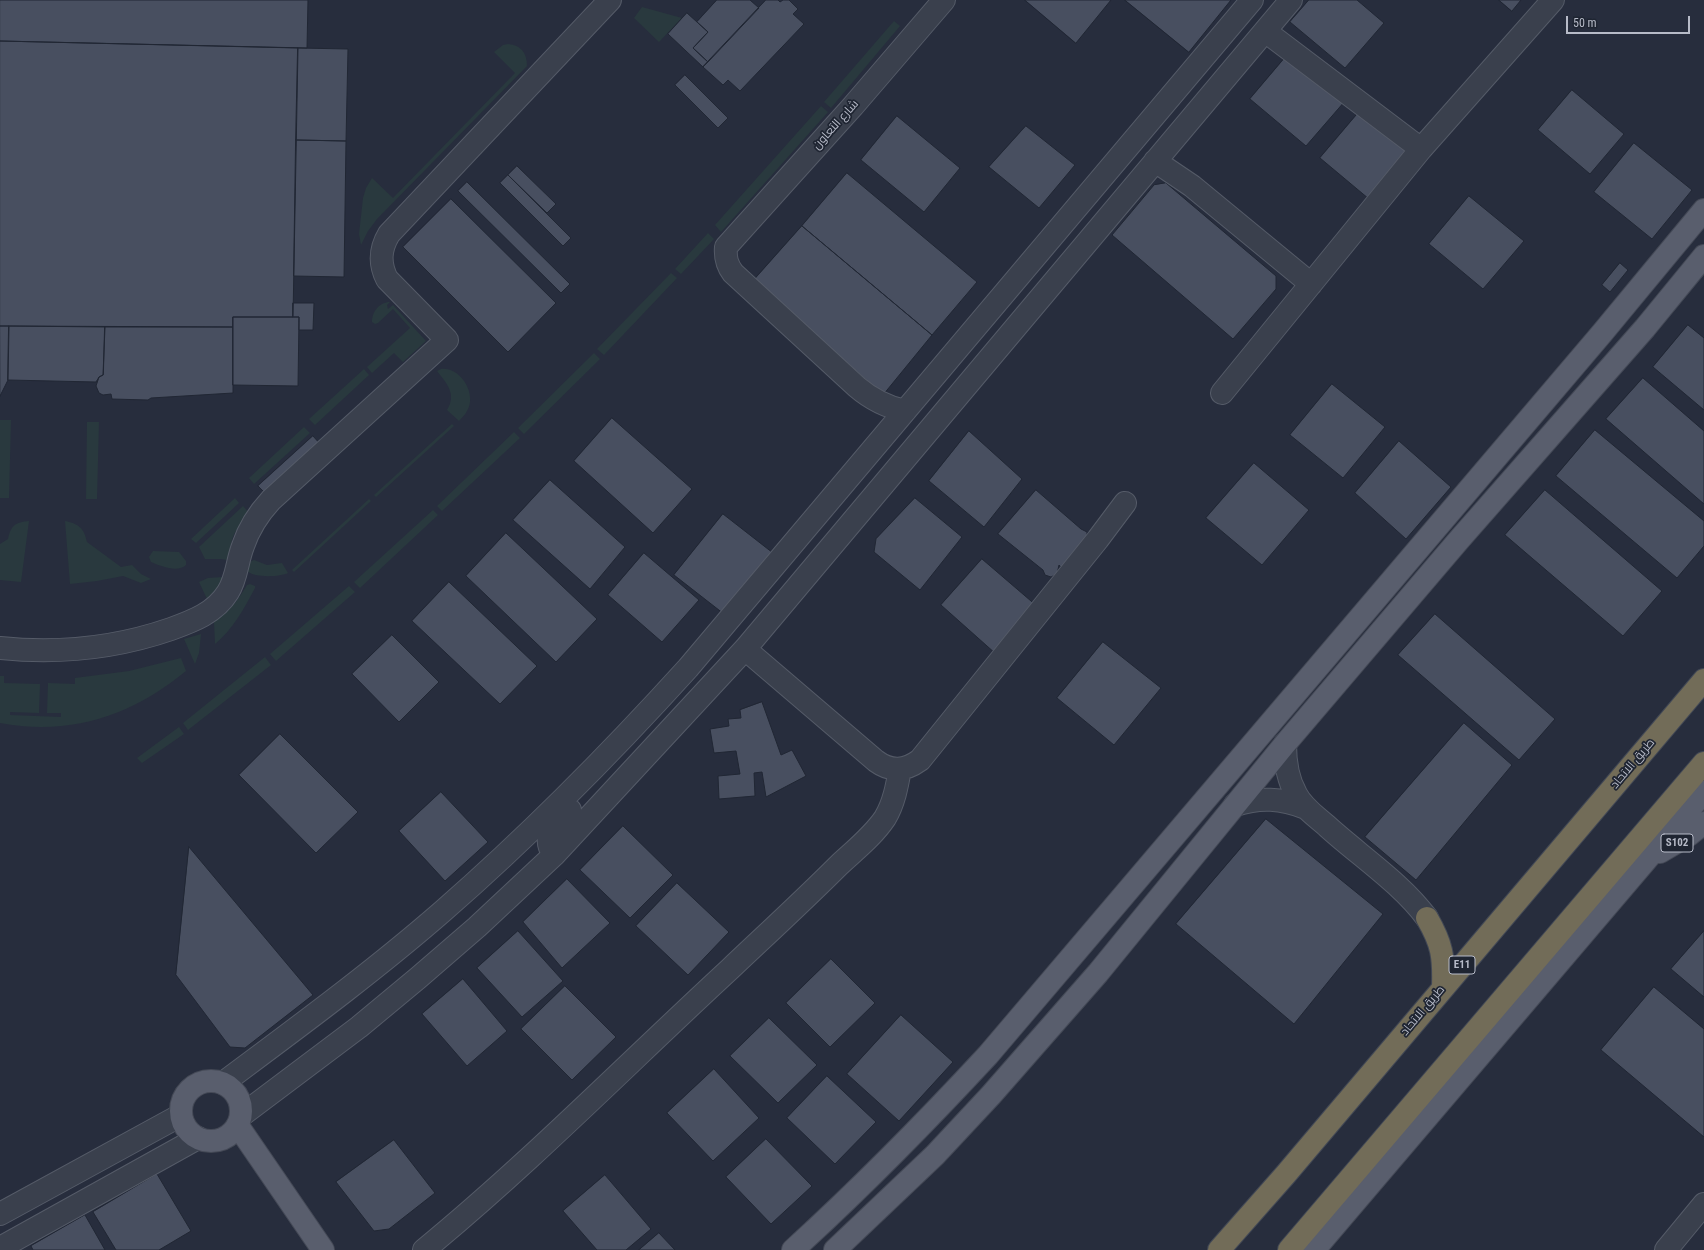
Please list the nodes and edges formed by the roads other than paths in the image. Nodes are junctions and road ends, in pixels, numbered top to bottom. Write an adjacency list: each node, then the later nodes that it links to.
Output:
1 (610, 0): 16 (street)
2 (926, 0): 3 (street, شارع التعاون)
3 (944, 0): 14 (street, شارع التعاون)
4 (1252, 0): 14 (street)
5 (1291, 0): 7 (street)
6 (1552, 0): 8 (street)
7 (1265, 30): 8 (street); 9 (street)
8 (1421, 149): 12 (street)
9 (1155, 161): 12 (street); 17 (street)
10 (1704, 210): 40 (main road)
11 (1704, 256): 19 (main road)
12 (1311, 284): 13 (street)
13 (1222, 393)
14 (905, 411): 22 (street)
15 (1125, 503): 21 (street)
16 (0, 648)
17 (745, 649): 21 (street); 27 (street)
18 (1704, 680): 30 (highway, طريق الاتحاد / E11)
19 (1285, 744): 24 (main road); 25 (street)
20 (1704, 763): 43 (highway)
21 (900, 769): 39 (street)
22 (580, 782): 27 (street); 31 (street)
23 (1704, 792): 28 (main road)
24 (1235, 805): 25 (street); 41 (main road)
25 (1306, 808): 29 (street)
26 (1704, 823): 28 (main road, S102)
27 (554, 855): 33 (street)
28 (1647, 859): 44 (main road)
29 (1427, 918): 30 (highway)
30 (1443, 987): 42 (highway, طريق الاتحاد / E11)
31 (223, 1083): 32 (main road); 33 (main road)
32 (181, 1115): 34 (main road); 36 (street)
33 (240, 1120): 34 (main road); 38 (main road)
34 (198, 1138): 37 (street)
35 (1704, 1204): 45 (street)
36 (0, 1214)
37 (0, 1248)
38 (323, 1250)
39 (424, 1250)
40 (793, 1250)
41 (835, 1250)
42 (1219, 1250)
43 (1289, 1250)
44 (1314, 1250)
45 (1666, 1250)

